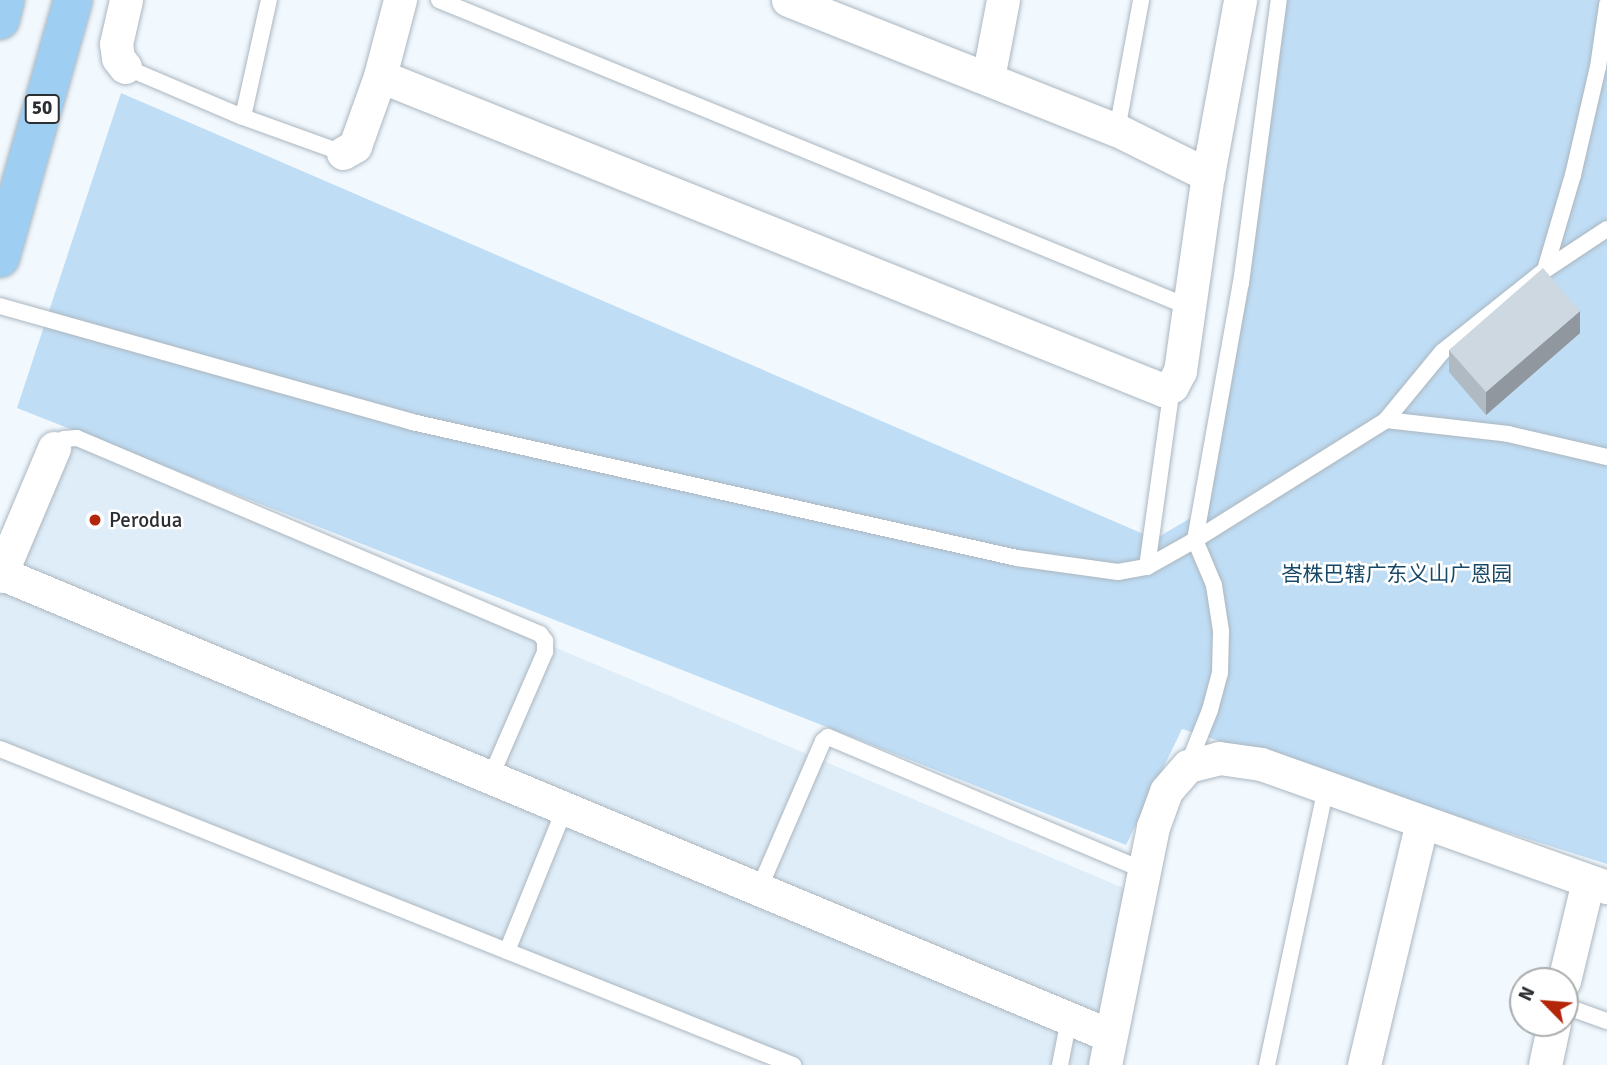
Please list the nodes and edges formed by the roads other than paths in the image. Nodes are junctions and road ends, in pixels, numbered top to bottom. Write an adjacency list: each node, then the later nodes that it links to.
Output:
1 (5, 0): 13 (highway)
2 (73, 0): 22 (highway, 50)
3 (126, 0): 14 (street)
4 (269, 0): 17 (lane)
5 (400, 0): 15 (street)
6 (439, 0): 27 (lane)
7 (788, 0): 16 (street)
8 (1003, 0): 16 (street)
9 (1141, 0): 18 (lane)
10 (1240, 0): 21 (street)
11 (1279, 0): 32 (lane)
12 (1607, 5): 25 (lane)
13 (0, 20)
14 (125, 67): 17 (lane)
15 (380, 76): 19 (street); 28 (street)
16 (988, 78): 18 (street)
17 (243, 117): 19 (lane)
18 (1117, 130): 21 (street)
19 (343, 153)
20 (0, 170): 22 (highway)
21 (1208, 175): 27 (street)
22 (13, 218): 24 (highway, 50)
23 (1607, 229): 25 (lane)
24 (0, 258)
25 (1545, 270): 29 (lane)
26 (0, 306): 33 (lane)
27 (1189, 307): 28 (street)
28 (1172, 386): 33 (lane)
29 (1386, 419): 31 (lane); 32 (lane)
30 (54, 448): 34 (street); 37 (lane)
31 (1607, 457)
32 (1195, 540): 33 (lane); 36 (lane)
33 (1147, 567)
34 (0, 574): 37 (street)
35 (0, 749): 44 (lane)
36 (1188, 766): 38 (street); 41 (street)
37 (491, 776): 39 (street)
38 (1326, 788): 40 (street); 53 (lane)
39 (565, 808): 43 (street); 44 (lane)
40 (1422, 822): 42 (street); 54 (street)
41 (1143, 870): 43 (lane); 50 (street)
42 (1598, 884): 45 (street)
43 (759, 889): 47 (street)
44 (507, 951): 51 (lane)
45 (1569, 967)
46 (1579, 1011): 48 (lane)
47 (1069, 1019): 50 (street); 52 (lane)
48 (1607, 1021)
49 (1551, 1037): 55 (street)
50 (1107, 1050)
51 (793, 1065)
52 (1059, 1065)
53 (1267, 1065)
54 (1364, 1065)
55 (1545, 1065)

